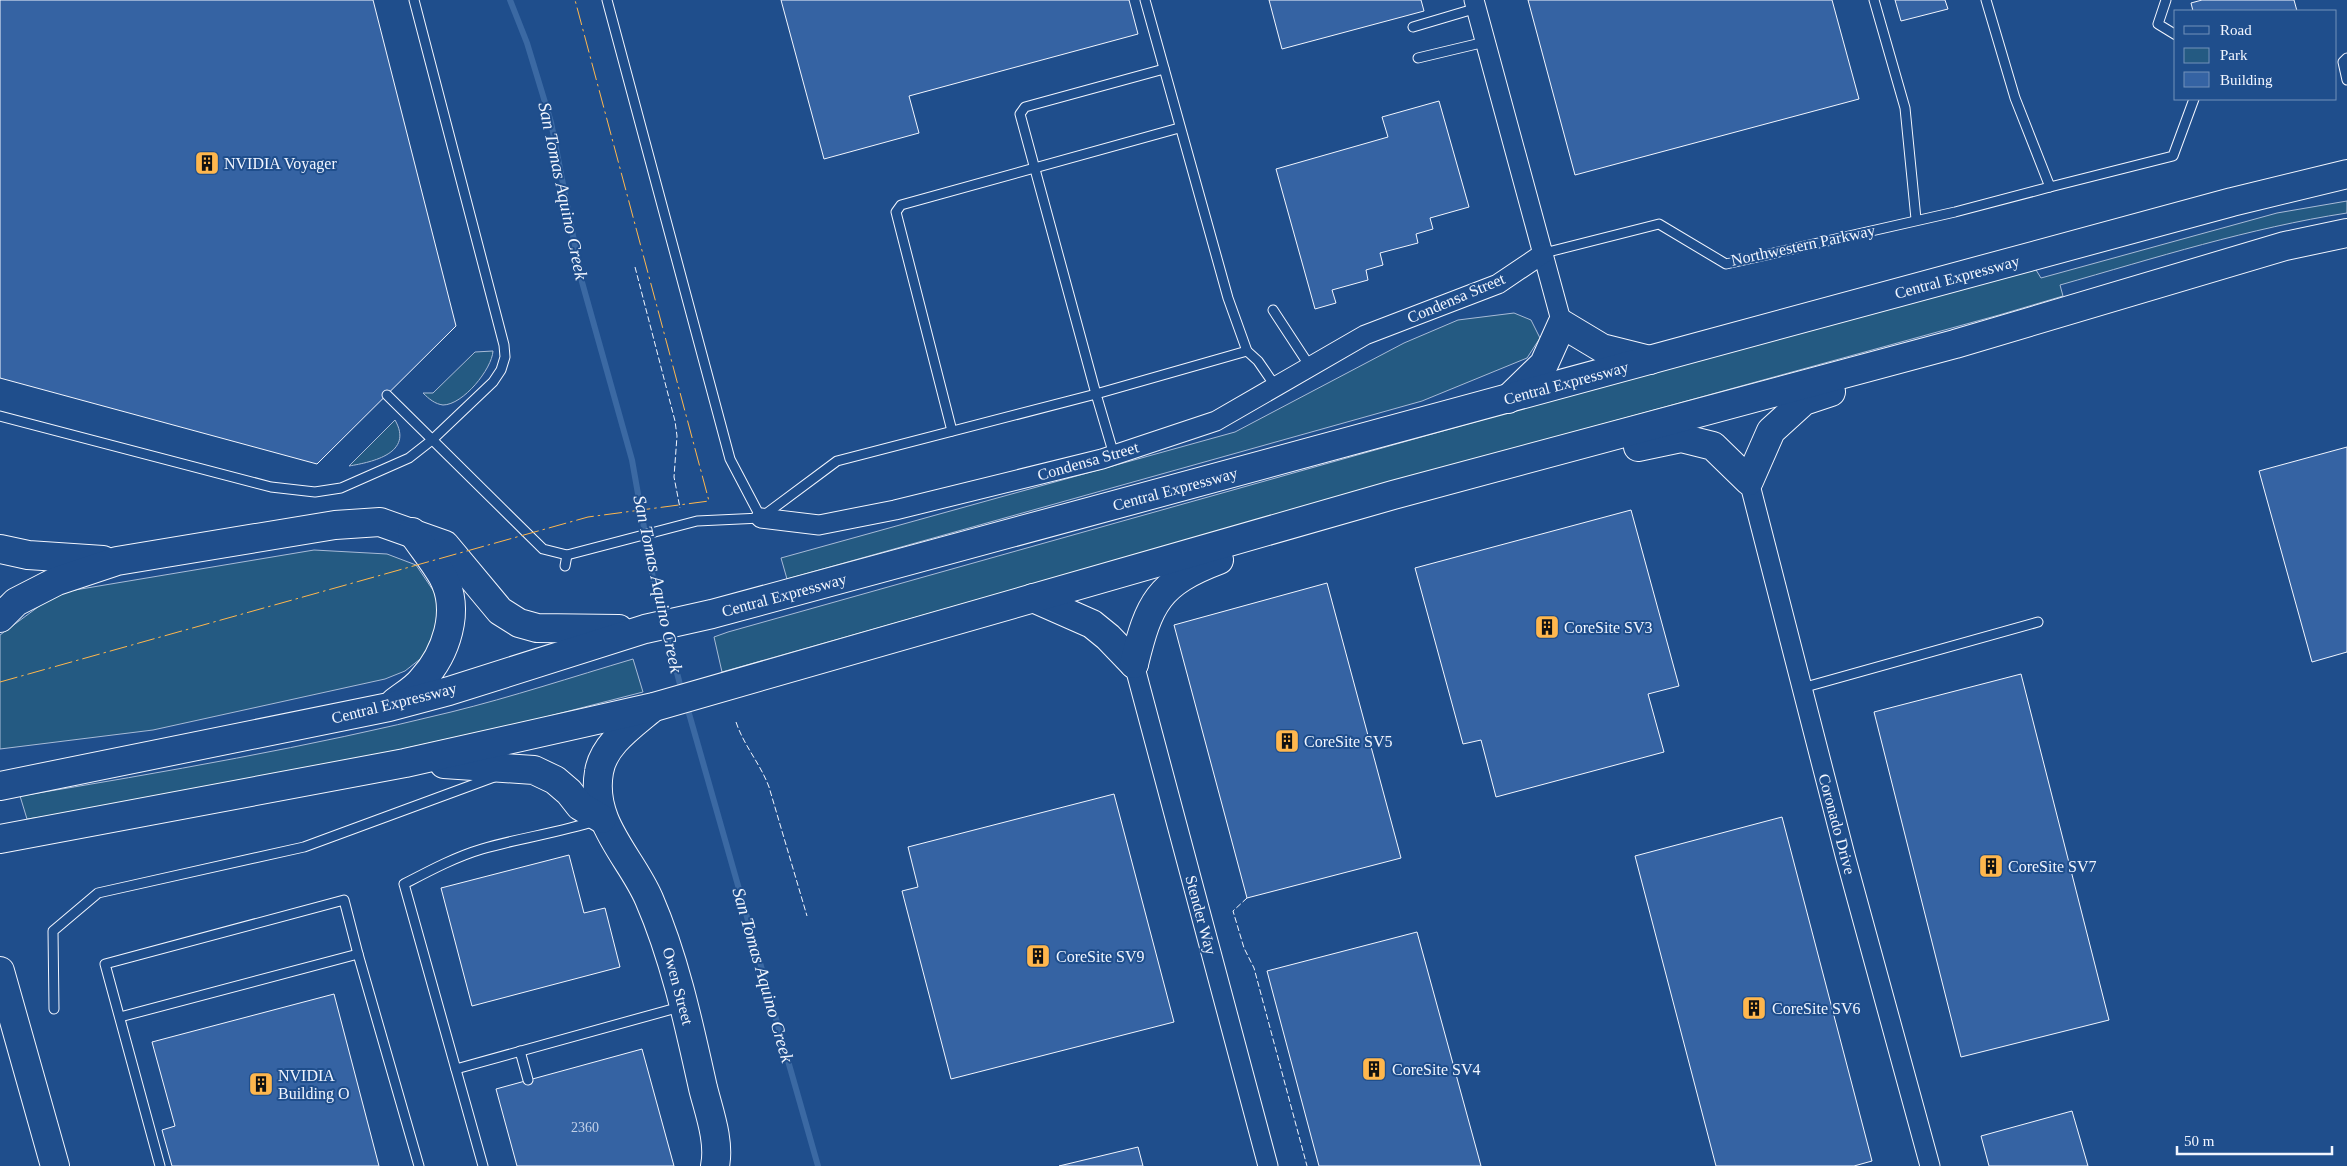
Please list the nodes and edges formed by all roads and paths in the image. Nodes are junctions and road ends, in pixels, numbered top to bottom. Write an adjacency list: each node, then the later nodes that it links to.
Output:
1 (414, 0): 35 (lane)
2 (607, 0): 39 (lane)
3 (1146, 0): 13 (lane)
4 (1874, 0): 20 (lane)
5 (1986, 0): 19 (lane)
6 (2166, 0): 9 (lane)
7 (1475, 4): 8 (lane); 10 (street)
8 (1414, 27)
9 (2174, 33)
10 (1485, 42): 11 (lane); 22 (street)
11 (1418, 58)
12 (2347, 58): 14 (lane)
13 (1164, 69): 16 (lane); 17 (lane)
14 (2347, 80)
15 (2194, 100): 19 (lane, Northwestern Parkway)
16 (1180, 128): 17 (lane); 26 (lane)
17 (1034, 168): 31 (lane); 34 (lane)
18 (2347, 174): 27 (highway, Central Expressway)
19 (2050, 187): 20 (lane, Northwestern Parkway)
20 (1916, 220): 22 (lane, Northwestern Parkway)
21 (2347, 233): 25 (highway)
22 (1544, 253): 24 (street); 28 (street, Condensa Street)
23 (1273, 310): 28 (lane)
24 (1562, 324): 27 (highway); 32 (highway)
25 (1955, 344): 37 (highway); 38 (highway)
26 (1247, 351): 29 (lane); 31 (lane)
27 (1651, 360): 32 (highway, Central Expressway)
28 (1311, 368): 29 (street, Condensa Street)
29 (1276, 387): 36 (street, Condensa Street)
30 (387, 394): 35 (lane)
31 (1096, 394): 34 (lane); 36 (lane)
32 (1506, 400): 48 (highway, Central Expressway)
33 (0, 416): 35 (lane)
34 (952, 431): 39 (lane)
35 (432, 440): 42 (lane)
36 (1114, 455): 39 (street, Condensa Street)
37 (1749, 481): 38 (highway); 50 (street, Coronado Drive)
38 (1394, 495): 45 (highway); 49 (highway)
39 (761, 518): 42 (lane, Condensa Street)
40 (412, 532): 43 (highway); 48 (highway); 51 (highway)
41 (0, 548): 43 (highway)
42 (567, 555): 44 (lane)
43 (117, 562): 46 (highway)
44 (565, 566)
45 (1034, 598): 49 (highway); 52 (highway)
46 (0, 618)
47 (2038, 622): 50 (lane)
48 (645, 629): 51 (highway, Central Expressway)
49 (1134, 664): 71 (street, Stender Way)
50 (1802, 688): 72 (street, Coronado Drive)
51 (389, 707): 55 (highway, Central Expressway)
52 (654, 707): 53 (highway); 56 (highway)
53 (405, 763): 54 (highway); 57 (highway)
54 (515, 769): 56 (highway); 61 (lane)
55 (9, 785)
56 (602, 819): 60 (highway, Owen Street); 64 (lane)
57 (0, 838)
58 (358, 954): 62 (lane); 62 (lane); 68 (lane)
59 (0, 971): 66 (highway)
60 (683, 1006): 63 (lane); 70 (highway, Owen Street)
61 (54, 1009)
62 (120, 1017): 67 (lane)
63 (520, 1051): 64 (lane); 65 (lane)
64 (456, 1069): 69 (lane)
65 (528, 1080)
66 (55, 1166)
67 (160, 1166)
68 (419, 1166)
69 (483, 1166)
70 (715, 1166)
71 (1268, 1166)
72 (1930, 1166)

